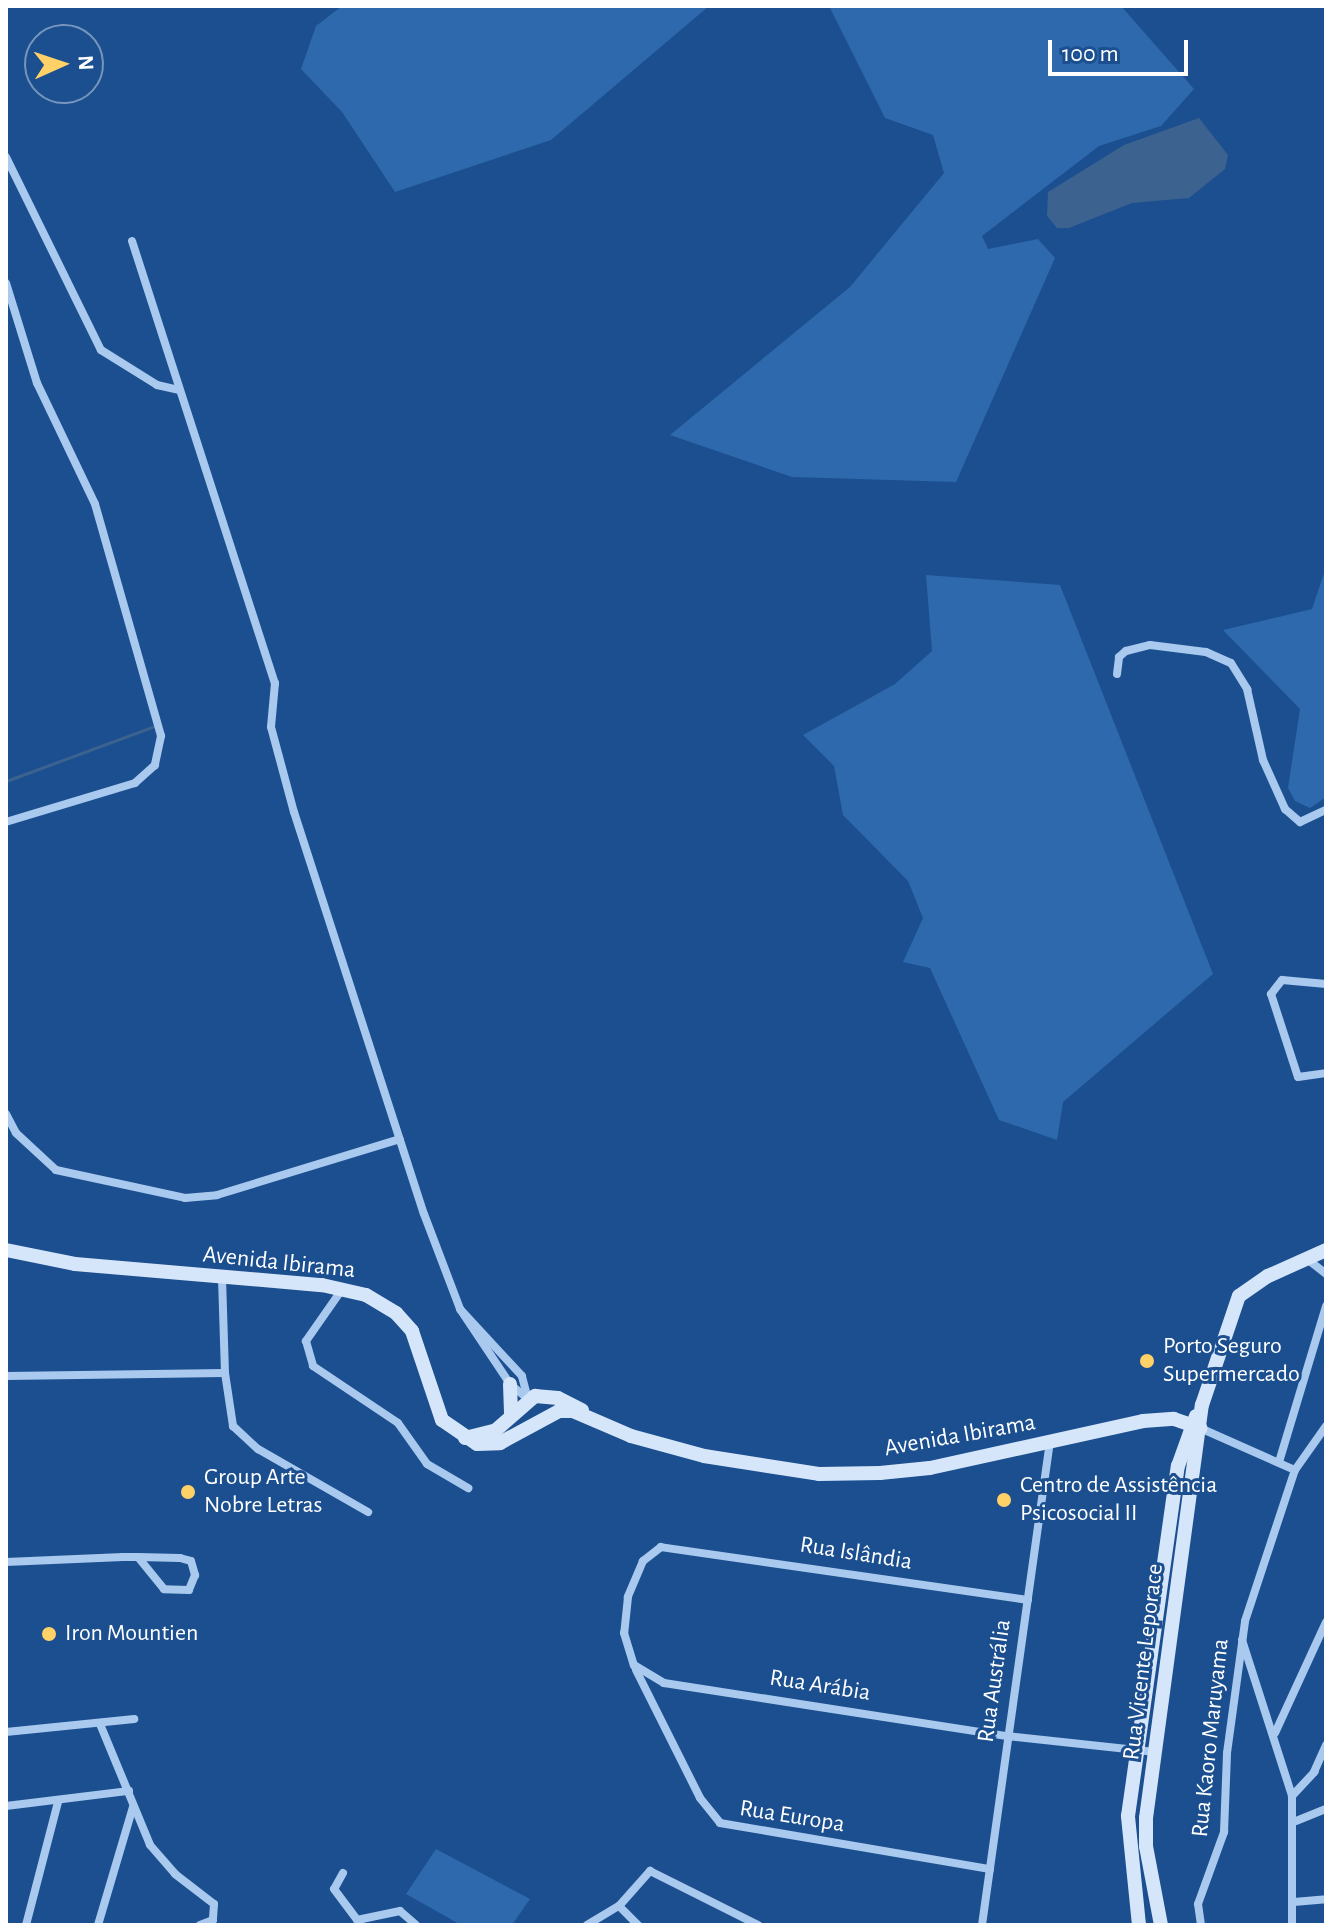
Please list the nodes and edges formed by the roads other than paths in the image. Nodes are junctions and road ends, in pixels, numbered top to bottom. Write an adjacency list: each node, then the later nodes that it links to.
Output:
1 (6, 157): 4 (street)
2 (132, 241): 4 (street)
3 (6, 283): 7 (street)
4 (178, 390): 11 (street)
5 (1117, 674): 6 (street)
6 (1326, 810)
7 (6, 822)
8 (1326, 984): 9 (street)
9 (1326, 1073)
10 (6, 1114): 11 (street)
11 (400, 1139): 19 (street)
12 (6, 1250): 16 (main road, Avenida Ibirama)
13 (1326, 1250): 14 (main road, Rua Vicente Leporace)
14 (1307, 1259): 15 (street); 27 (main road, Rua Vicente Leporace)
15 (1326, 1274)
16 (222, 1278): 17 (main road, Avenida Ibirama); 20 (street)
17 (343, 1288): 30 (main road, Avenida Ibirama); 34 (street)
18 (1326, 1306): 32 (street)
19 (460, 1309): 22 (street); 23 (street)
20 (225, 1373): 21 (street); 35 (street)
21 (6, 1376)
22 (510, 1384): 23 (street); 25 (main road)
23 (528, 1399): 24 (main road, Avenida Ibirama); 25 (main road); 26 (main road, Avenida Ibirama); 29 (main road)
24 (559, 1411): 26 (main road, Avenida Ibirama); 29 (main road)
25 (510, 1416): 30 (main road)
26 (588, 1416): 31 (main road, Avenida Ibirama)
27 (1195, 1426): 31 (main road, Avenida Ibirama); 32 (street); 48 (main road); 49 (main road, Rua Vicente Leporace)
28 (1326, 1426): 33 (street, Rua Kaoro Maruyama)
29 (527, 1428): 30 (main road)
30 (465, 1438)
31 (1050, 1443): 38 (street, Rua Austrália)
32 (1279, 1462): 33 (street)
33 (1295, 1470): 40 (street, Rua Kaoro Maruyama)
34 (468, 1488)
35 (368, 1512)
36 (138, 1557): 36 (street); 37 (street)
37 (6, 1562)
38 (1028, 1600): 41 (street, Rua Islândia); 46 (street, Rua Austrália)
39 (1326, 1622): 45 (street)
40 (1241, 1637): 45 (street); 73 (street, Rua Kaoro Maruyama)
41 (634, 1665): 46 (street, Rua Arábia); 57 (street, Rua Europa)
42 (134, 1719): 43 (street)
43 (100, 1724): 44 (street); 50 (street)
44 (6, 1732)
45 (1275, 1734): 51 (street)
46 (1007, 1736): 48 (street, Rua Arábia); 57 (street, Rua Austrália)
47 (1326, 1745): 51 (street)
48 (1136, 1750): 49 (street, Rua Arábia); 71 (main road)
49 (1155, 1752): 72 (main road, Rua Vicente Leporace)
50 (129, 1791): 52 (street); 54 (street)
51 (1292, 1796): 56 (street)
52 (58, 1802): 53 (street); 63 (street)
53 (6, 1806)
54 (134, 1806): 64 (street); 65 (street)
55 (1326, 1809): 56 (street)
56 (1296, 1821): 60 (street)
57 (990, 1869): 70 (street, Rua Austrália)
58 (343, 1873): 62 (street)
59 (1326, 1899): 60 (street)
60 (1294, 1902): 74 (street)
61 (619, 1906): 67 (street); 68 (street); 69 (street)
62 (359, 1922): 66 (street)
63 (26, 1925)
64 (98, 1925)
65 (200, 1925)
66 (416, 1925)
67 (587, 1925)
68 (638, 1925)
69 (758, 1925)
70 (982, 1925)
71 (1139, 1925)
72 (1161, 1925)
73 (1201, 1925)
74 (1292, 1925)

